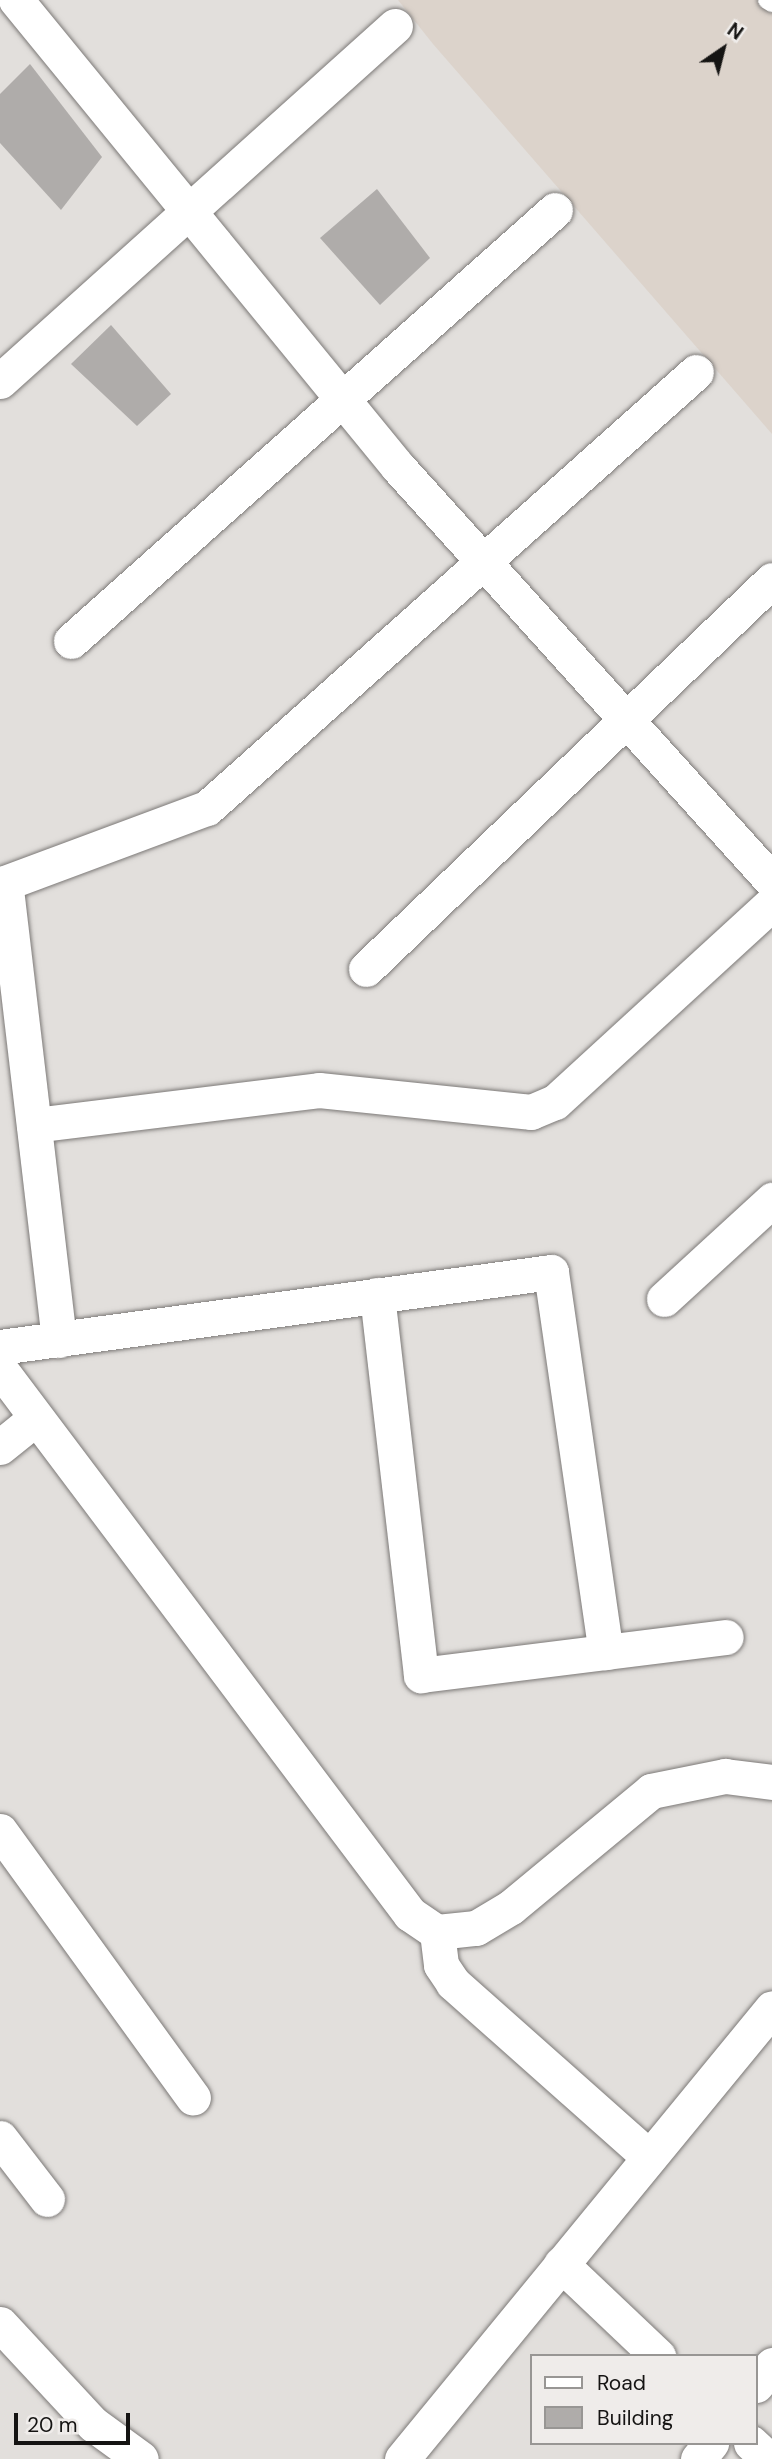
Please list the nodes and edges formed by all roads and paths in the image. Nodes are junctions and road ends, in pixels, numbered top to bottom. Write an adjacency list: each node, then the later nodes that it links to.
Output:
1 (16, 0): 4 (street)
2 (395, 26): 4 (street)
3 (555, 210): 7 (street)
4 (190, 211): 6 (street); 7 (street)
5 (696, 372): 8 (street)
6 (0, 381)
7 (343, 398): 8 (street); 10 (street)
8 (484, 561): 11 (street); 15 (street)
9 (772, 580): 11 (street)
10 (71, 641)
11 (625, 718): 12 (street); 14 (street)
12 (772, 881)
13 (772, 903): 15 (street)
14 (366, 969)
15 (34, 1125): 19 (street)
16 (772, 1200): 18 (street)
17 (377, 1296): 19 (street); 25 (street); 25 (street)
18 (664, 1299)
19 (60, 1340): 20 (street)
20 (0, 1347)
21 (0, 1369): 22 (street)
22 (36, 1418): 23 (street); 28 (street)
23 (0, 1447)
24 (726, 1637): 25 (street)
25 (606, 1652)
26 (772, 1782): 28 (street)
27 (0, 1831): 30 (street)
28 (437, 1932): 32 (street)
29 (772, 2008): 32 (street)
30 (193, 2098)
31 (0, 2138): 33 (street)
32 (649, 2157): 34 (street)
33 (47, 2199)
34 (561, 2264): 36 (street); 42 (street)
35 (0, 2324): 41 (street)
36 (656, 2354)
37 (772, 2365): 38 (street)
38 (758, 2382)
39 (709, 2445): 43 (street)
40 (753, 2445): 44 (street)
41 (141, 2459)
42 (402, 2459)
43 (698, 2459)
44 (768, 2459)

